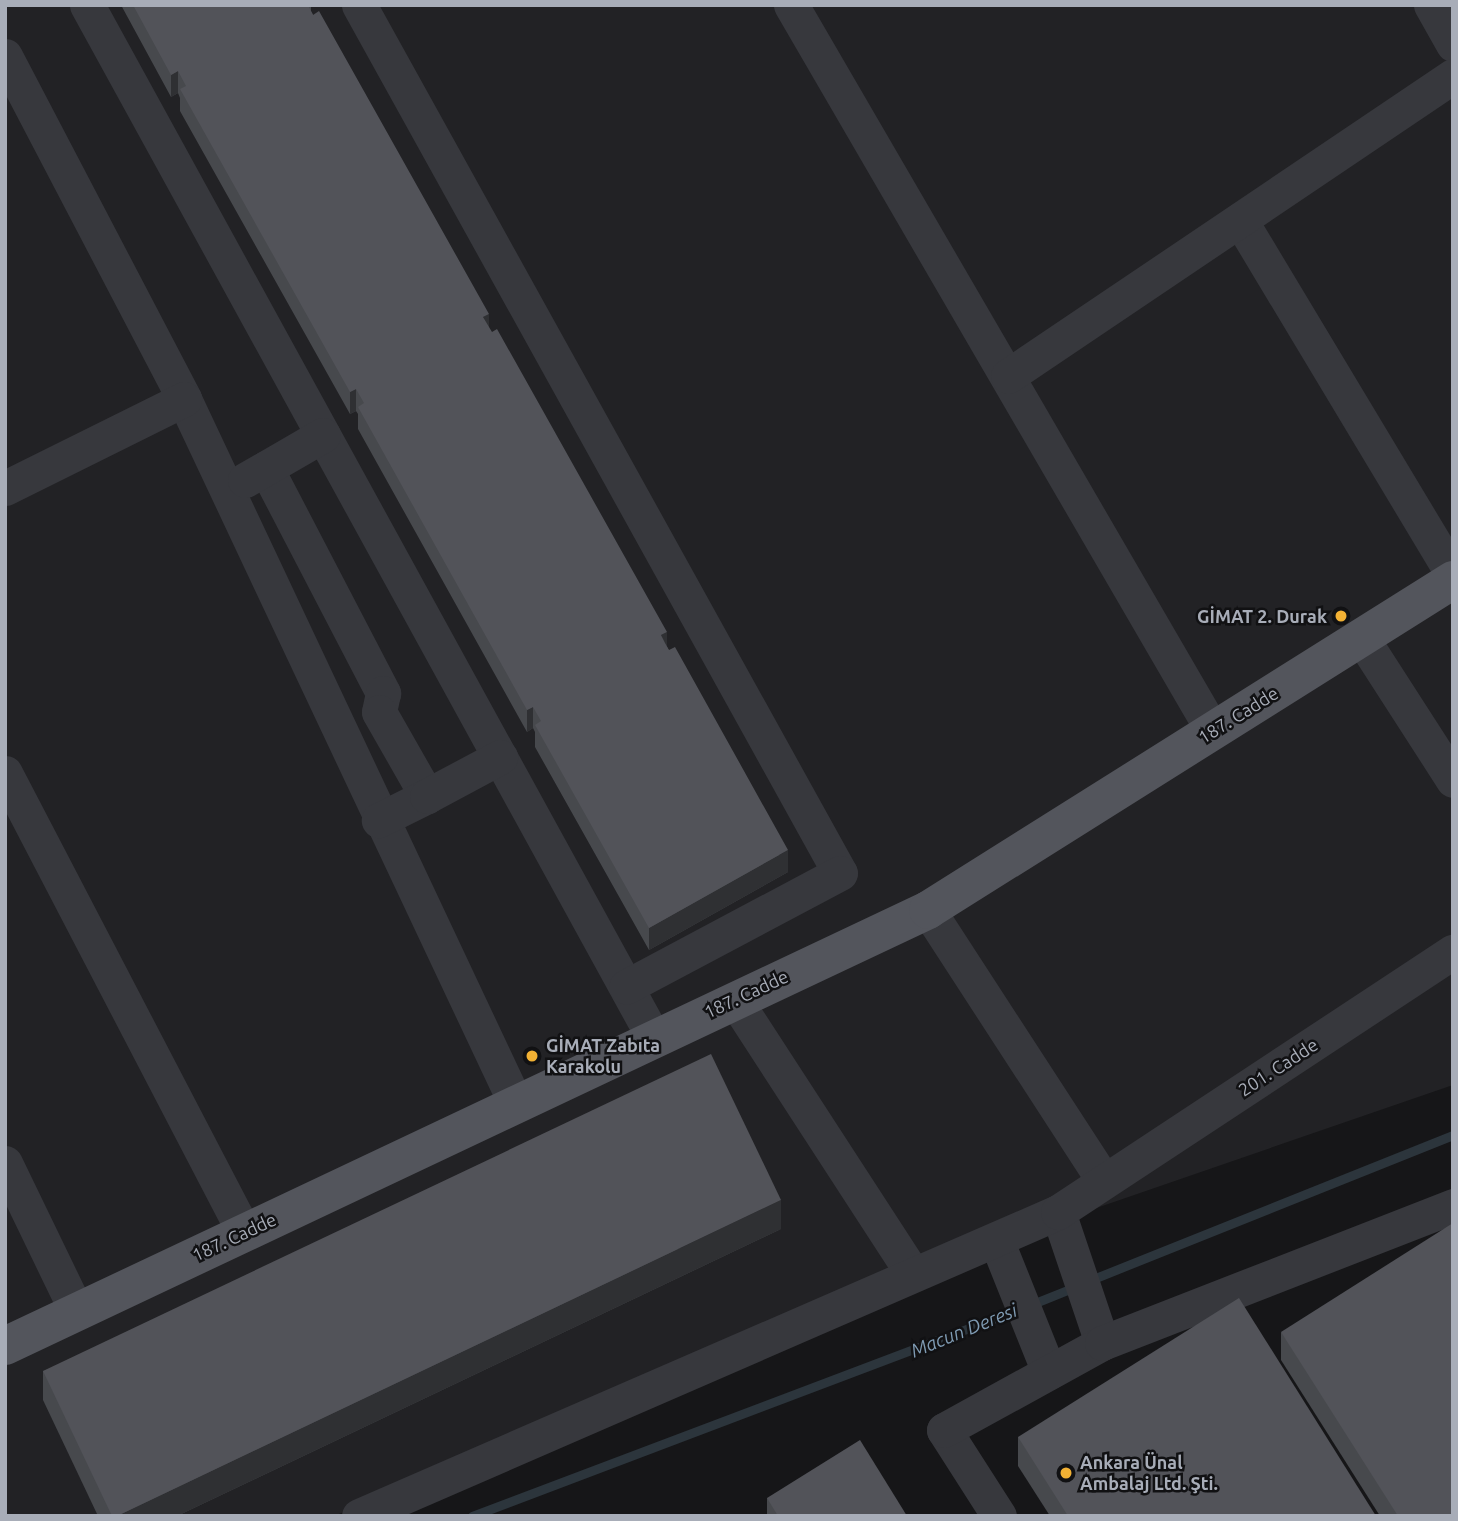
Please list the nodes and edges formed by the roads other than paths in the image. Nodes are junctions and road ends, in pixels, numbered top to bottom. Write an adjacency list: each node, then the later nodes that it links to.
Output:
1 (86, 5): 11 (street)
2 (359, 5): 25 (street)
3 (791, 5): 9 (street)
4 (1431, 5): 5 (street)
5 (1453, 44)
6 (5, 56): 10 (street)
7 (1453, 76): 8 (street)
8 (1240, 220): 9 (street); 15 (street)
9 (1008, 376): 17 (street)
10 (184, 399): 13 (street); 14 (street)
11 (323, 435): 12 (street); 18 (street)
12 (266, 468): 14 (street); 21 (street)
13 (5, 488)
14 (227, 491): 22 (street)
15 (1453, 578): 16 (main road, 187. Cadde)
16 (1361, 637): 17 (main road, 187. Cadde); 20 (street)
17 (1213, 731): 23 (main road, 187. Cadde)
18 (500, 757): 21 (street); 25 (street)
19 (5, 773): 33 (street)
20 (1453, 780)
21 (427, 796): 22 (street)
22 (379, 820): 28 (street)
23 (928, 910): 26 (main road, 187. Cadde); 30 (street)
24 (1453, 952): 30 (street, 201. Cadde)
25 (626, 987): 27 (street)
26 (735, 1000): 27 (main road, 187. Cadde); 35 (street)
27 (654, 1038): 28 (main road, 187. Cadde)
28 (516, 1104): 33 (main road, 187. Cadde)
29 (5, 1163): 36 (street)
30 (1104, 1181): 32 (street, 201. Cadde)
31 (1453, 1206): 37 (street)
32 (1058, 1212): 34 (street, 201. Cadde); 37 (street)
33 (244, 1232): 36 (main road, 187. Cadde)
34 (997, 1242): 35 (street, 201. Cadde); 39 (street)
35 (912, 1273): 40 (street, 201. Cadde)
36 (77, 1312): 38 (main road, 187. Cadde)
37 (1102, 1343): 39 (street)
38 (5, 1346)
39 (1049, 1372): 41 (street)
40 (359, 1516)
41 (999, 1516)

